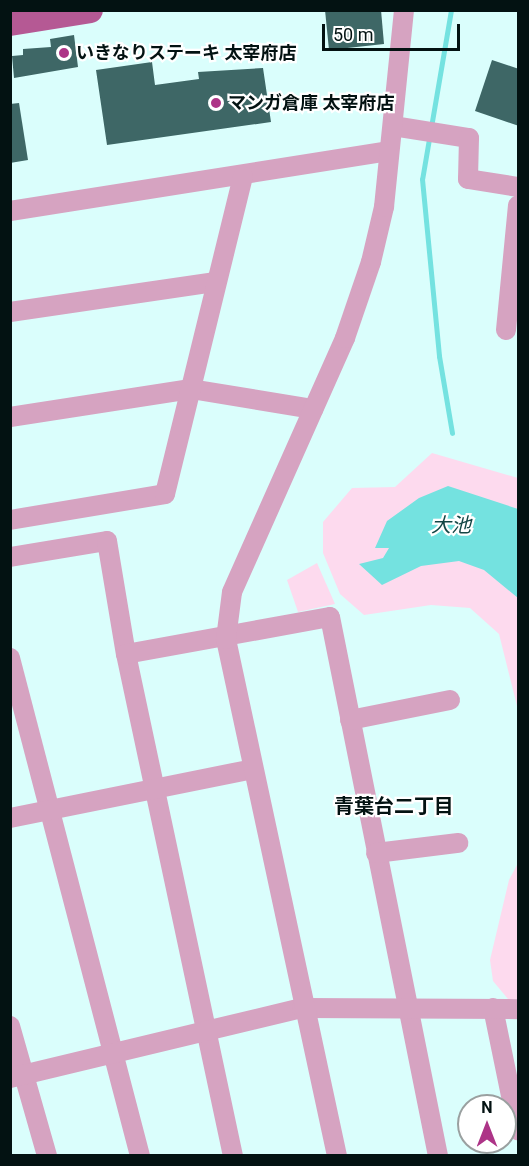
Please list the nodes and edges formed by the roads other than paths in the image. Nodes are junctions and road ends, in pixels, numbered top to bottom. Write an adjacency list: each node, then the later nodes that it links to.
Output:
1 (90, 10): 3 (main road)
2 (404, 10): 4 (street)
3 (10, 23)
4 (393, 126): 5 (street); 7 (street)
5 (388, 151): 6 (street); 14 (street)
6 (243, 176): 9 (street); 10 (street)
7 (519, 187)
8 (519, 206): 12 (street)
9 (10, 212)
10 (216, 282): 11 (street); 13 (street)
11 (10, 312)
12 (506, 330)
13 (191, 389): 14 (street); 15 (street); 16 (street)
14 (313, 409): 18 (street)
15 (10, 417)
16 (10, 520)
17 (10, 557): 19 (street)
18 (226, 639): 19 (street); 22 (street); 23 (street)
19 (126, 654): 24 (street)
20 (10, 658): 25 (street)
21 (450, 700): 22 (street)
22 (350, 720): 28 (street)
23 (252, 769): 24 (street); 30 (street)
24 (155, 788): 25 (street); 34 (street)
25 (48, 810): 26 (street); 35 (street)
26 (10, 818)
27 (458, 843): 28 (street)
28 (376, 853): 29 (street)
29 (406, 1006): 30 (street); 31 (street); 42 (street)
30 (302, 1008): 34 (street); 41 (street)
31 (493, 1008): 32 (street); 37 (street)
32 (519, 1009)
33 (10, 1026): 36 (street)
34 (206, 1031): 35 (street); 40 (street)
35 (114, 1053): 36 (street); 39 (street)
36 (19, 1076): 38 (street)
37 (519, 1130)
38 (47, 1155)
39 (140, 1155)
40 (233, 1155)
41 (337, 1155)
42 (438, 1155)

